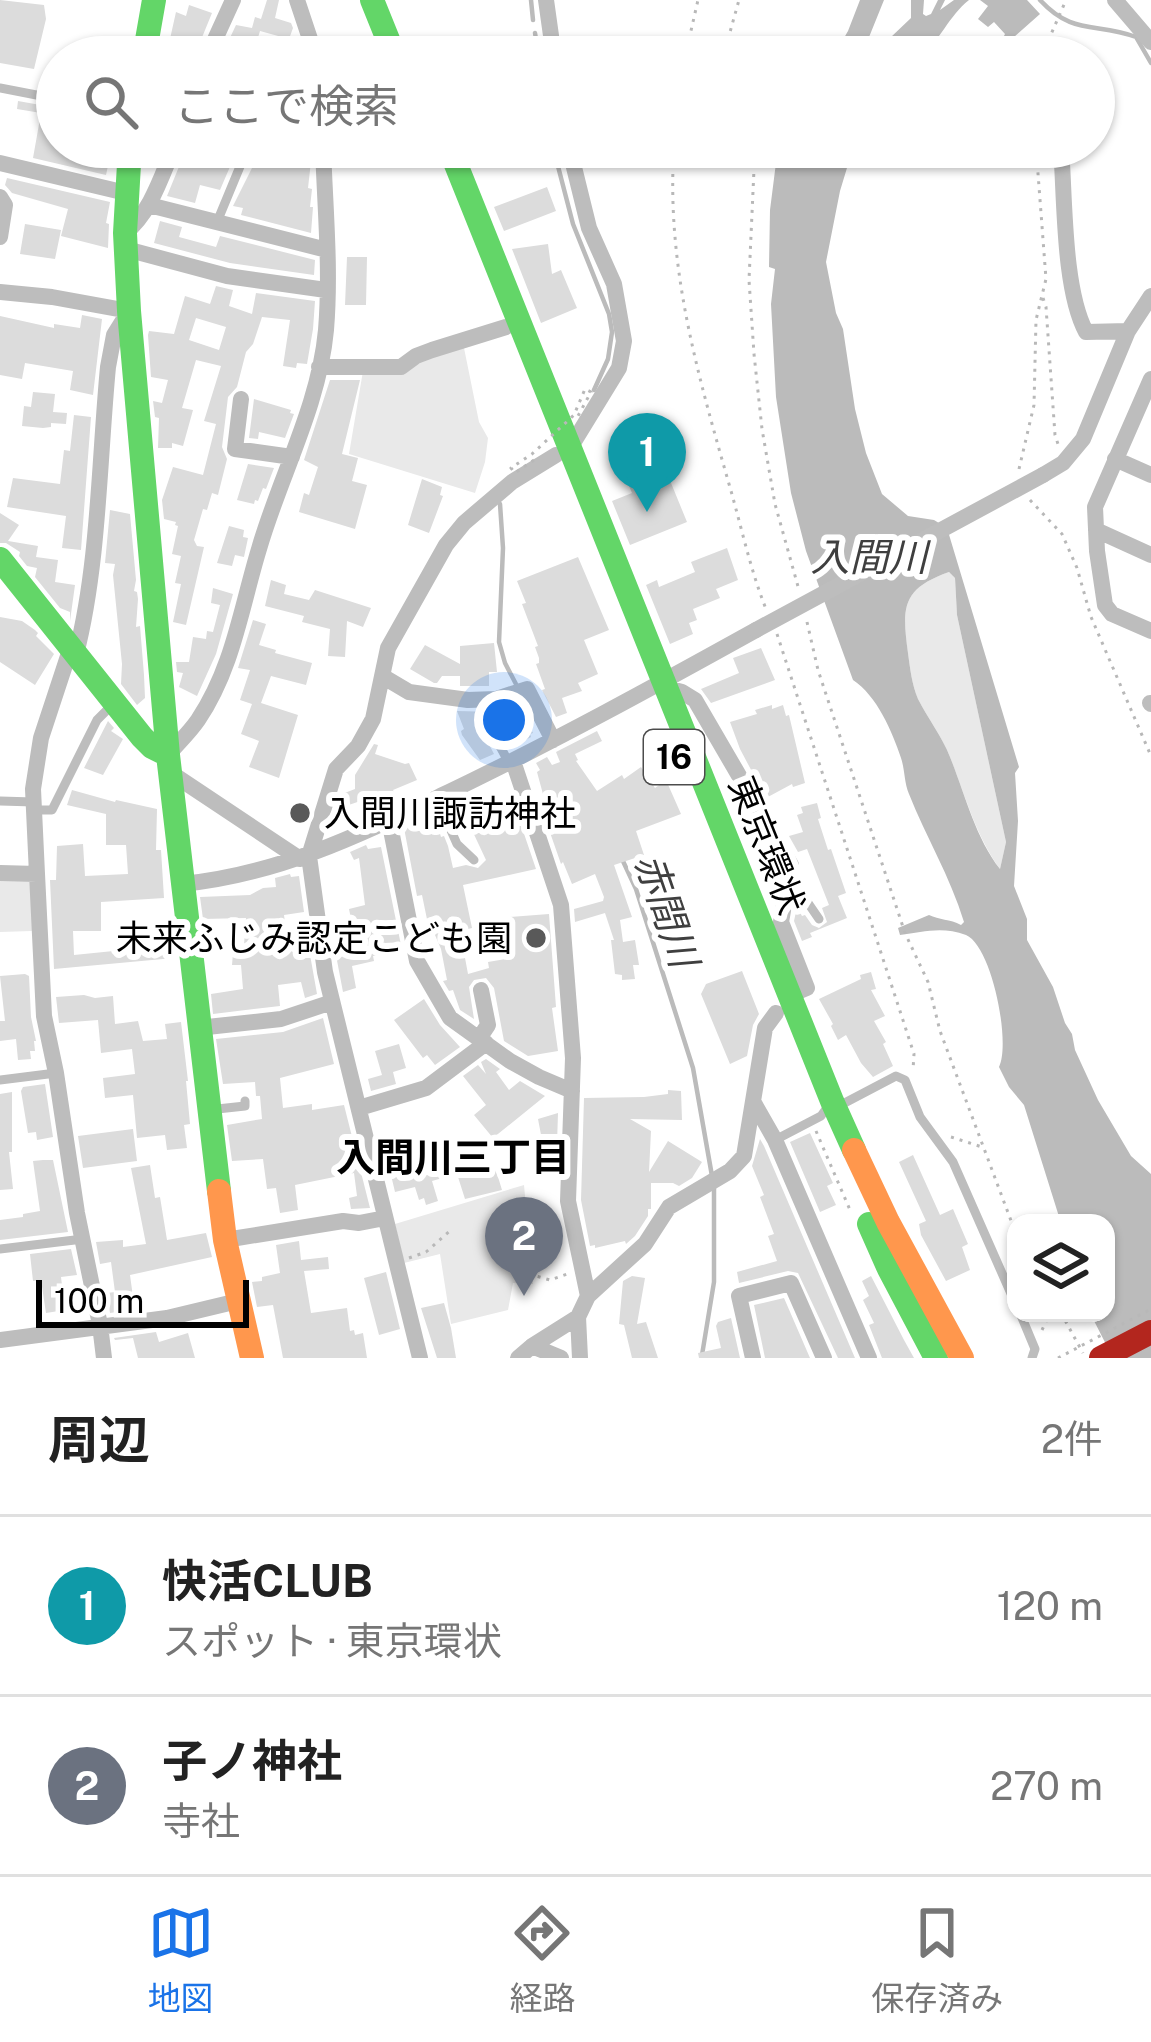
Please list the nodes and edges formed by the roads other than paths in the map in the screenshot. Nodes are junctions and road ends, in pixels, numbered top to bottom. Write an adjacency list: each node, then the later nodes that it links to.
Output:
1 (154, 0): 8 (main road)
2 (233, 0): 9 (street)
3 (297, 0): 10 (street)
4 (372, 0): 11 (main road)
5 (390, 0): 12 (main road)
6 (546, 0): 13 (street)
7 (1115, 0): 14 (street)
8 (148, 36)
9 (217, 36)
10 (309, 36)
11 (387, 36)
12 (405, 36)
13 (551, 36)
14 (1151, 42)
15 (0, 88): 16 (lane)
16 (36, 95)
17 (0, 164): 27 (street)
18 (133, 168): 27 (main road)
19 (159, 168): 27 (street)
20 (239, 168): 28 (lane)
21 (324, 168): 31 (street)
22 (441, 168): 36 (main road, 東京環状 / 16)
23 (456, 168): 42 (main road, 東京環状 / 16)
24 (574, 168): 42 (street)
25 (1063, 168): 37 (street)
26 (0, 197): 29 (street)
27 (137, 199): 28 (street); 30 (main road)
28 (217, 222): 31 (street)
29 (0, 237)
30 (125, 241): 32 (street); 35 (main road)
31 (328, 250): 32 (street)
32 (326, 290): 38 (street)
33 (0, 292): 35 (street)
34 (1148, 306): 37 (street)
35 (129, 310): 50 (street); 57 (main road)
36 (506, 327): 38 (street); 42 (main road, 東京環状 / 16)
37 (1128, 331): 52 (street, bridge)
38 (319, 367): 43 (street)
39 (1151, 379): 41 (street)
40 (242, 399): 43 (street)
41 (1147, 400): 44 (street)
42 (553, 454): 51 (street); 52 (main road, 東京環状 / 16)
43 (292, 457): 57 (street)
44 (1115, 460): 45 (street); 46 (street)
45 (1151, 475)
46 (1096, 530): 47 (street); 49 (street)
47 (1151, 555)
48 (0, 560): 50 (main road)
49 (1151, 631)
50 (73, 651): 53 (main road); 60 (street)
51 (382, 676): 55 (street); 62 (street)
52 (658, 687): 55 (street); 67 (street); 71 (main road, 東京環状 / 16)
53 (114, 703): 57 (main road); 60 (lane)
54 (488, 724): 56 (lane)
55 (549, 742): 56 (street)
56 (511, 762): 58 (street); 76 (street)
57 (169, 764): 62 (street); 66 (main road)
58 (436, 798): 61 (street); 63 (lane)
59 (0, 801): 60 (lane)
60 (35, 806): 65 (street)
61 (389, 820): 62 (street); 73 (street)
62 (304, 857): 66 (street); 70 (street)
63 (474, 860)
64 (0, 874): 65 (street)
65 (37, 874): 74 (street)
66 (182, 884): 72 (main road)
67 (786, 884): 68 (lane); 71 (street)
68 (819, 919)
69 (481, 990): 73 (street)
70 (332, 1002): 72 (street); 79 (street)
71 (782, 1004): 78 (street); 81 (main road, 東京環状 / 16)
72 (198, 1028): 80 (main road)
73 (483, 1040): 76 (street); 79 (street)
74 (56, 1073): 75 (lane); 86 (street)
75 (0, 1080)
76 (572, 1091): 90 (street)
77 (245, 1101): 80 (lane)
78 (754, 1103): 82 (street); 90 (street)
79 (359, 1108): 84 (street)
80 (208, 1110): 87 (main road)
81 (828, 1112): 82 (lane); 89 (lane); 107 (main road, 東京環状 / 16); 108 (main road, 東京環状 / 16)
82 (775, 1140): 106 (street)
83 (434, 1154): 84 (lane)
84 (374, 1170): 85 (street)
85 (386, 1218): 87 (street); 101 (street)
86 (83, 1239): 88 (lane); 94 (street)
87 (225, 1240): 91 (main road)
88 (0, 1249)
89 (1007, 1285)
90 (588, 1296): 92 (street)
91 (238, 1301): 94 (street); 100 (main road)
92 (578, 1317): 97 (street); 103 (street)
93 (1022, 1322): 98 (lane)
94 (100, 1325): 96 (street); 99 (street)
95 (1151, 1332): 109 (main road)
96 (0, 1340)
97 (525, 1352): 102 (street)
98 (1033, 1353)
99 (104, 1358)
100 (252, 1358)
101 (420, 1358)
102 (561, 1358)
103 (580, 1358)
104 (753, 1358): 105 (street)
105 (824, 1358)
106 (869, 1358)
107 (936, 1358)
108 (962, 1358)
109 (1101, 1358)

